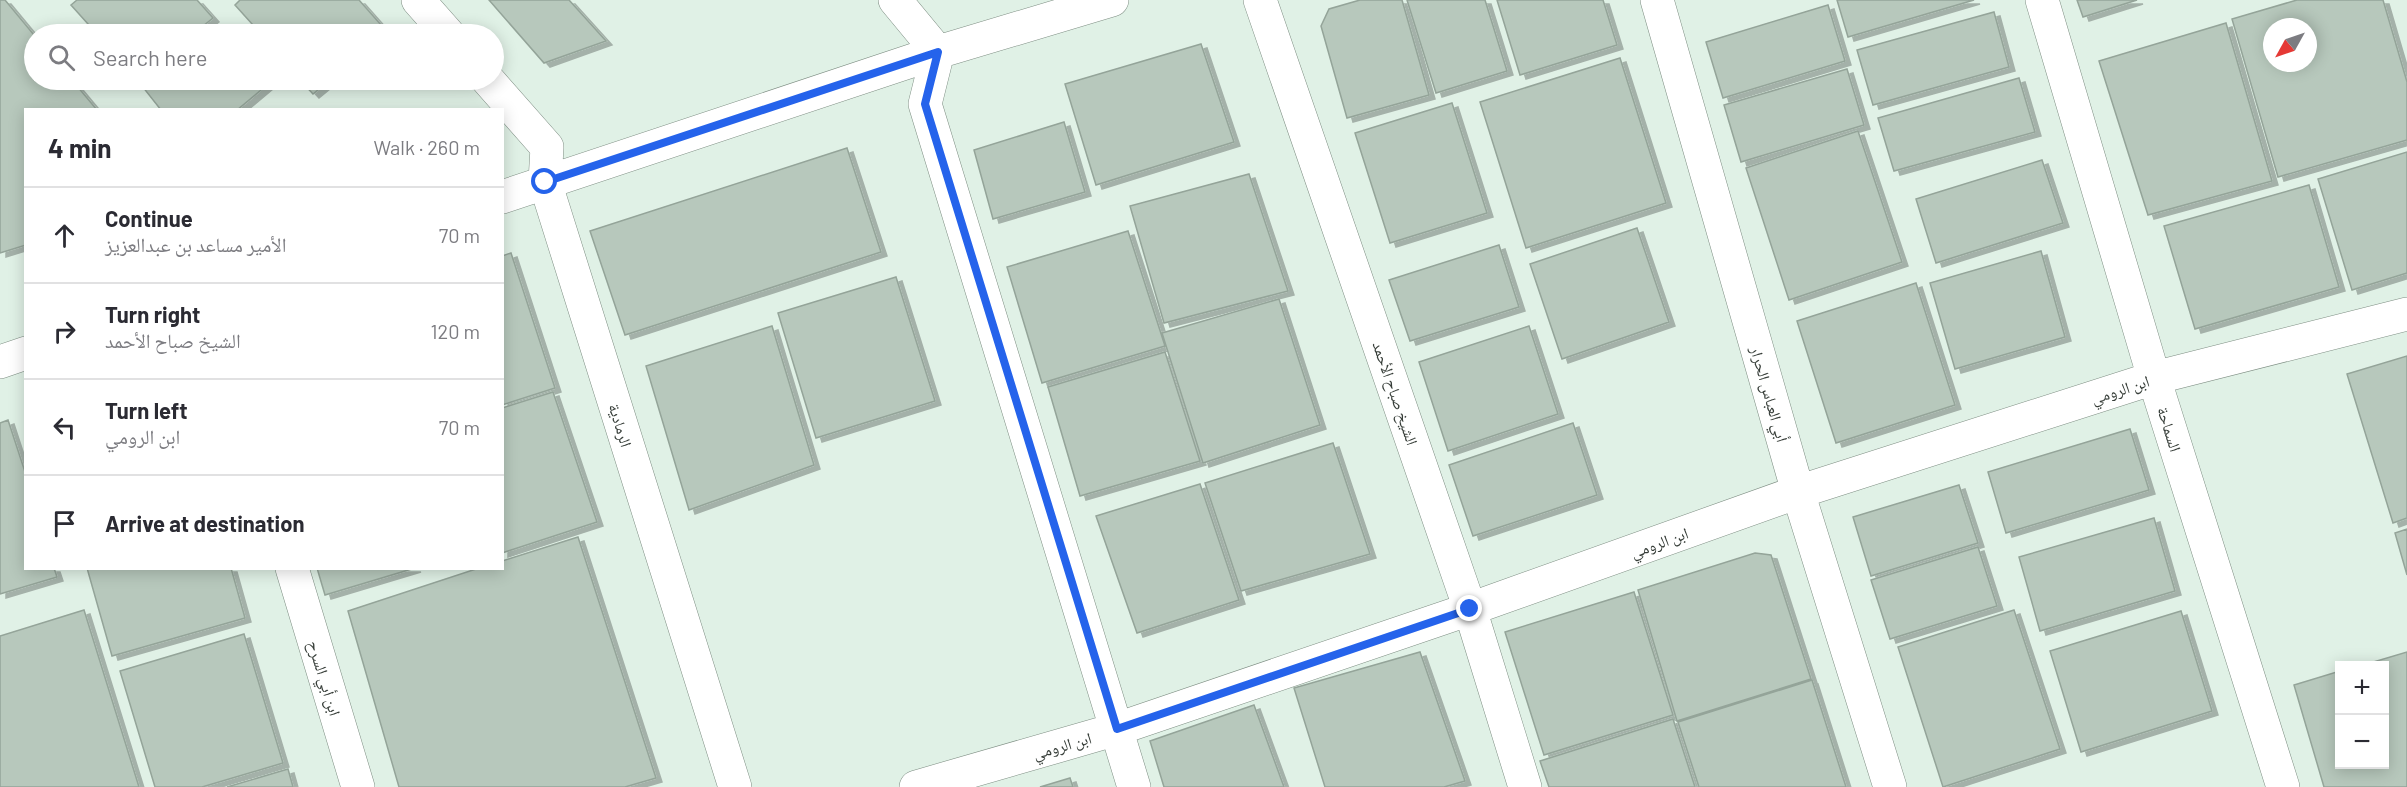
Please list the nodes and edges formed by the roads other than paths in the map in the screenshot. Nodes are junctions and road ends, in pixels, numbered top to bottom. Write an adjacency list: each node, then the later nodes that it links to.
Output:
1 (418, 0): 7 (street)
2 (895, 0): 8 (street)
3 (1112, 0): 8 (street)
4 (1260, 0): 18 (street, الشيخ صباح الأحمد)
5 (1657, 0): 16 (street, أبي العباس الحرار)
6 (2042, 0): 15 (street, السماحة)
7 (439, 24)
8 (938, 52): 10 (street); 19 (street)
9 (497, 90): 10 (street, الرمادية)
10 (545, 182): 11 (street); 21 (street, الرمادية)
11 (504, 196)
12 (2407, 314): 15 (street, ابن الرومي)
13 (24, 354): 14 (street)
14 (0, 362)
15 (2154, 378): 16 (street, ابن الرومي); 26 (street, السماحة)
16 (1798, 492): 18 (street, ابن الرومي); 25 (street, أبي العباس الحرار)
17 (293, 570): 20 (street, ابن أبي السرح)
18 (1470, 609): 19 (street, ابن الرومي); 24 (street, الشيخ صباح الأحمد)
19 (1117, 729): 22 (street, ابن الرومي); 23 (street)
20 (358, 787)
21 (735, 787)
22 (916, 787)
23 (1134, 787)
24 (1525, 787)
25 (1890, 787)
26 (2283, 787)

